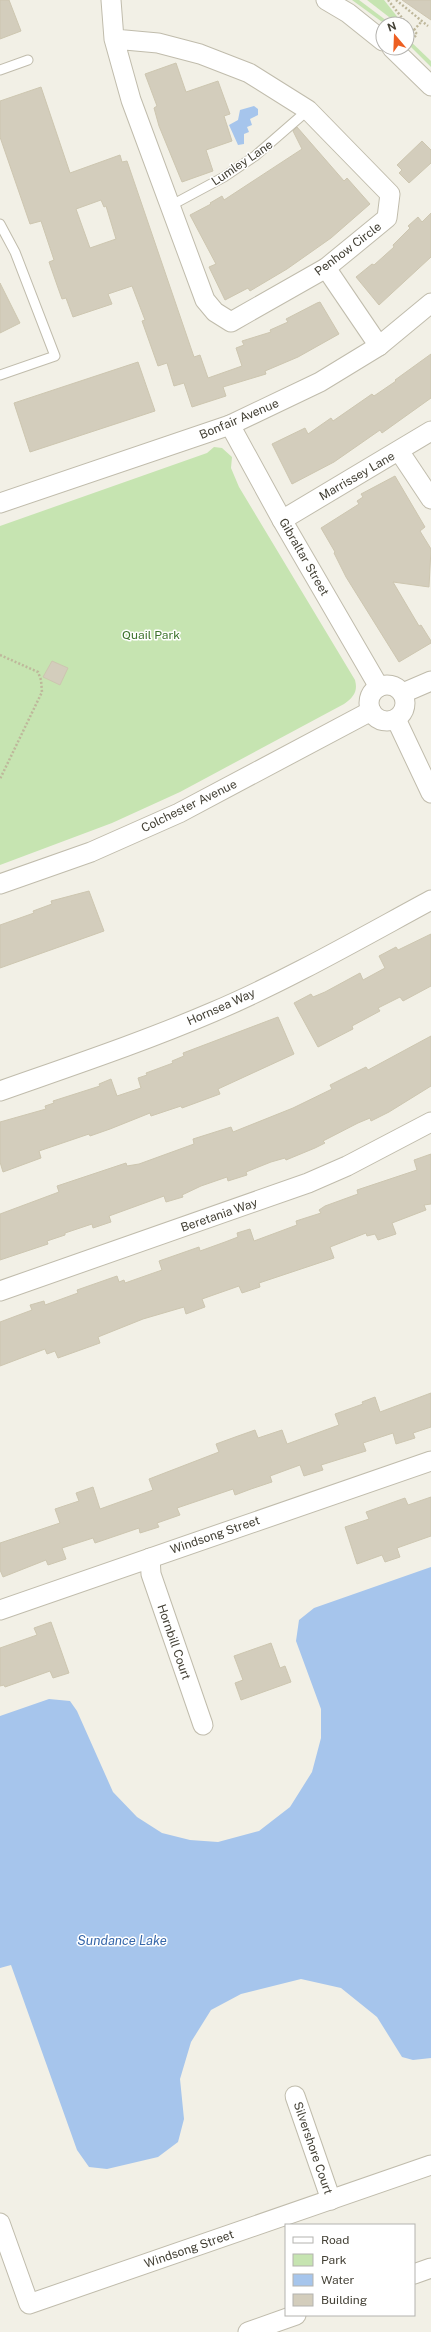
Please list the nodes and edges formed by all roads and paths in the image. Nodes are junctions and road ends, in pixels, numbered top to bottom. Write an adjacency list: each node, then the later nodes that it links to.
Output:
1 (111, 0): 10 (street, Penhow Circle)
2 (326, 0): 9 (street)
3 (388, 0): 5 (path)
4 (396, 0): 6 (path)
5 (401, 16)
6 (422, 21): 7 (path); 8 (path)
7 (428, 26)
8 (415, 29)
9 (375, 34)
10 (114, 39): 15 (street, Penhow Circle); 16 (street, Penhow Circle)
11 (400, 56): 14 (street)
12 (28, 60): 13 (lane)
13 (0, 70)
14 (431, 86)
15 (308, 110): 16 (lane, Lumley Lane); 18 (street, Penhow Circle)
16 (170, 206): 18 (street, Penhow Circle)
17 (0, 224): 21 (lane)
18 (326, 268): 20 (street)
19 (431, 303): 20 (street, Bonfair Avenue)
20 (379, 346): 22 (street, Bonfair Avenue)
21 (0, 375)
22 (230, 425): 26 (street, Bonfair Avenue); 27 (street, Gibraltar Street)
23 (431, 431): 24 (street, Marrissey Lane)
24 (399, 451): 25 (street); 27 (street, Marrissey Lane)
25 (431, 499)
26 (1, 503)
27 (282, 520): 30 (street, Gibraltar Street)
28 (0, 655): 34 (path)
29 (431, 681): 31 (street)
30 (379, 687): 31 (street); 32 (street)
31 (403, 694): 33 (street)
32 (370, 711): 33 (street); 36 (street, Colchester Avenue)
33 (396, 720): 35 (street)
34 (0, 779)
35 (431, 793)
36 (0, 884)
37 (431, 900): 38 (street, Hornsea Way)
38 (0, 1091)
39 (431, 1122): 40 (street, Beretania Way)
40 (0, 1291)
41 (431, 1461): 42 (street, Windsong Street)
42 (150, 1558): 43 (street, Windsong Street); 44 (street, Hornbill Court)
43 (0, 1610)
44 (203, 1725)
45 (295, 2096): 47 (street, Silvershore Court)
46 (431, 2165): 47 (street, Windsong Street)
47 (331, 2200): 48 (street, Windsong Street)
48 (0, 2223)
49 (431, 2268): 50 (street)
50 (415, 2274)
51 (293, 2316): 52 (street)
52 (248, 2332)

